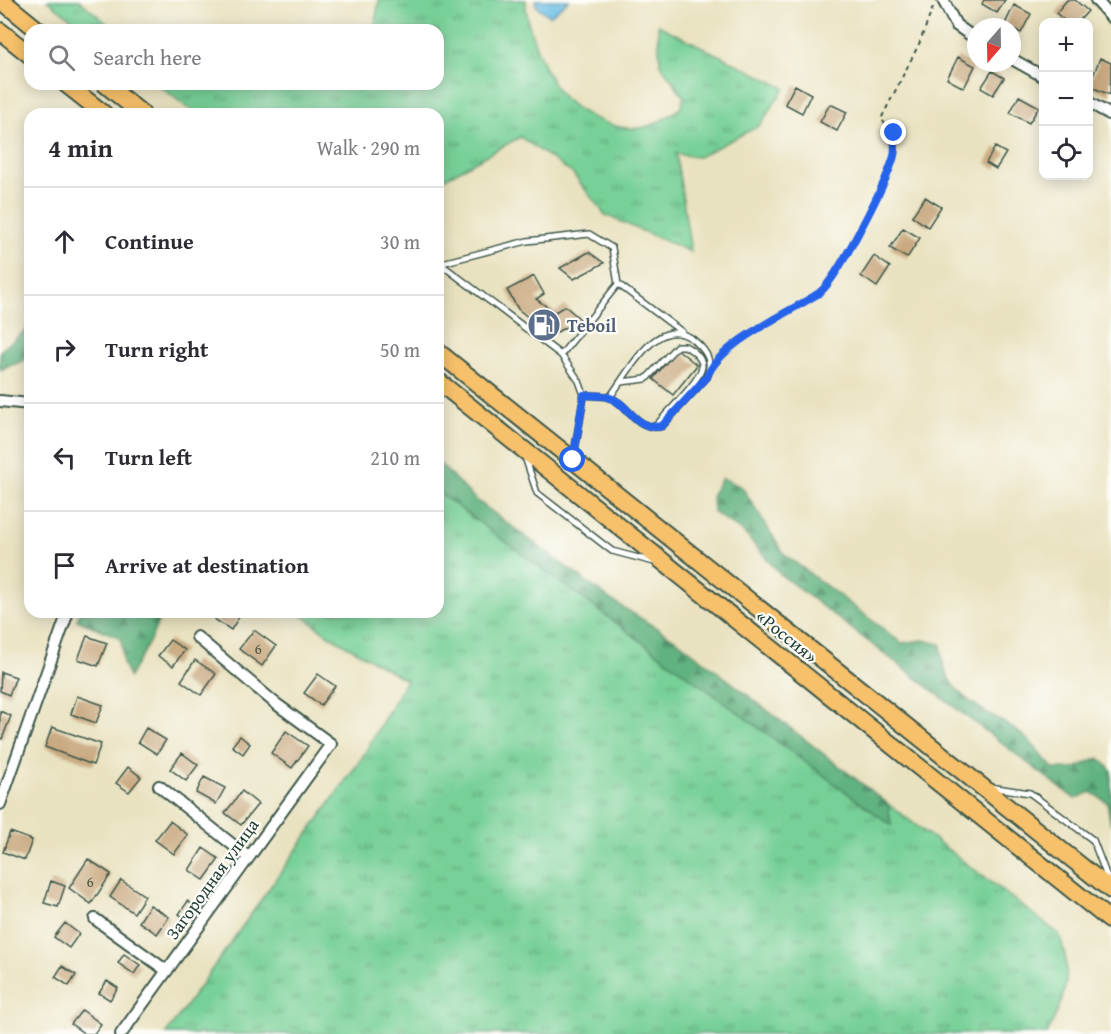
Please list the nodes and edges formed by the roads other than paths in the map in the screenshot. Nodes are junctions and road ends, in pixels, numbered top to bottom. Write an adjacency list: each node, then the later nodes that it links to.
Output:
1 (1, 0): 5 (highway)
2 (943, 0): 7 (street)
3 (1102, 3): 4 (street)
4 (1111, 17)
5 (31, 24)
6 (0, 31): 8 (highway)
7 (967, 33)
8 (24, 50)
9 (1021, 64): 10 (street)
10 (1039, 74)
11 (74, 90): 14 (highway)
12 (112, 90): 15 (highway)
13 (1093, 104): 16 (street)
14 (96, 108)
15 (135, 108)
16 (1111, 115)
17 (444, 262): 19 (lane)
18 (444, 266): 21 (lane)
19 (618, 284): 20 (lane); 21 (lane)
20 (685, 334): 23 (lane); 29 (lane)
21 (561, 355): 25 (lane)
22 (444, 357): 31 (highway, «Россия»)
23 (621, 382): 26 (lane); 29 (lane)
24 (444, 386): 30 (highway, «Россия»)
25 (584, 395): 26 (lane); 31 (lane)
26 (610, 398): 29 (lane)
27 (0, 401): 28 (street)
28 (24, 403)
29 (654, 428)
30 (524, 449): 32 (highway, «Россия»); 32 (lane)
31 (573, 460): 35 (highway, «Россия»)
32 (667, 565): 41 (highway, «Россия»)
33 (66, 618): 37 (street)
34 (197, 637): 38 (street, Загородная улица)
35 (980, 785): 39 (highway, «Россия»); 39 (lane)
36 (159, 786): 38 (street)
37 (0, 804)
38 (248, 857): 42 (street, Загородная улица)
39 (1111, 888)
40 (95, 918): 42 (street)
41 (1111, 921)
42 (167, 971): 43 (street, Загородная улица)
43 (121, 1034)

